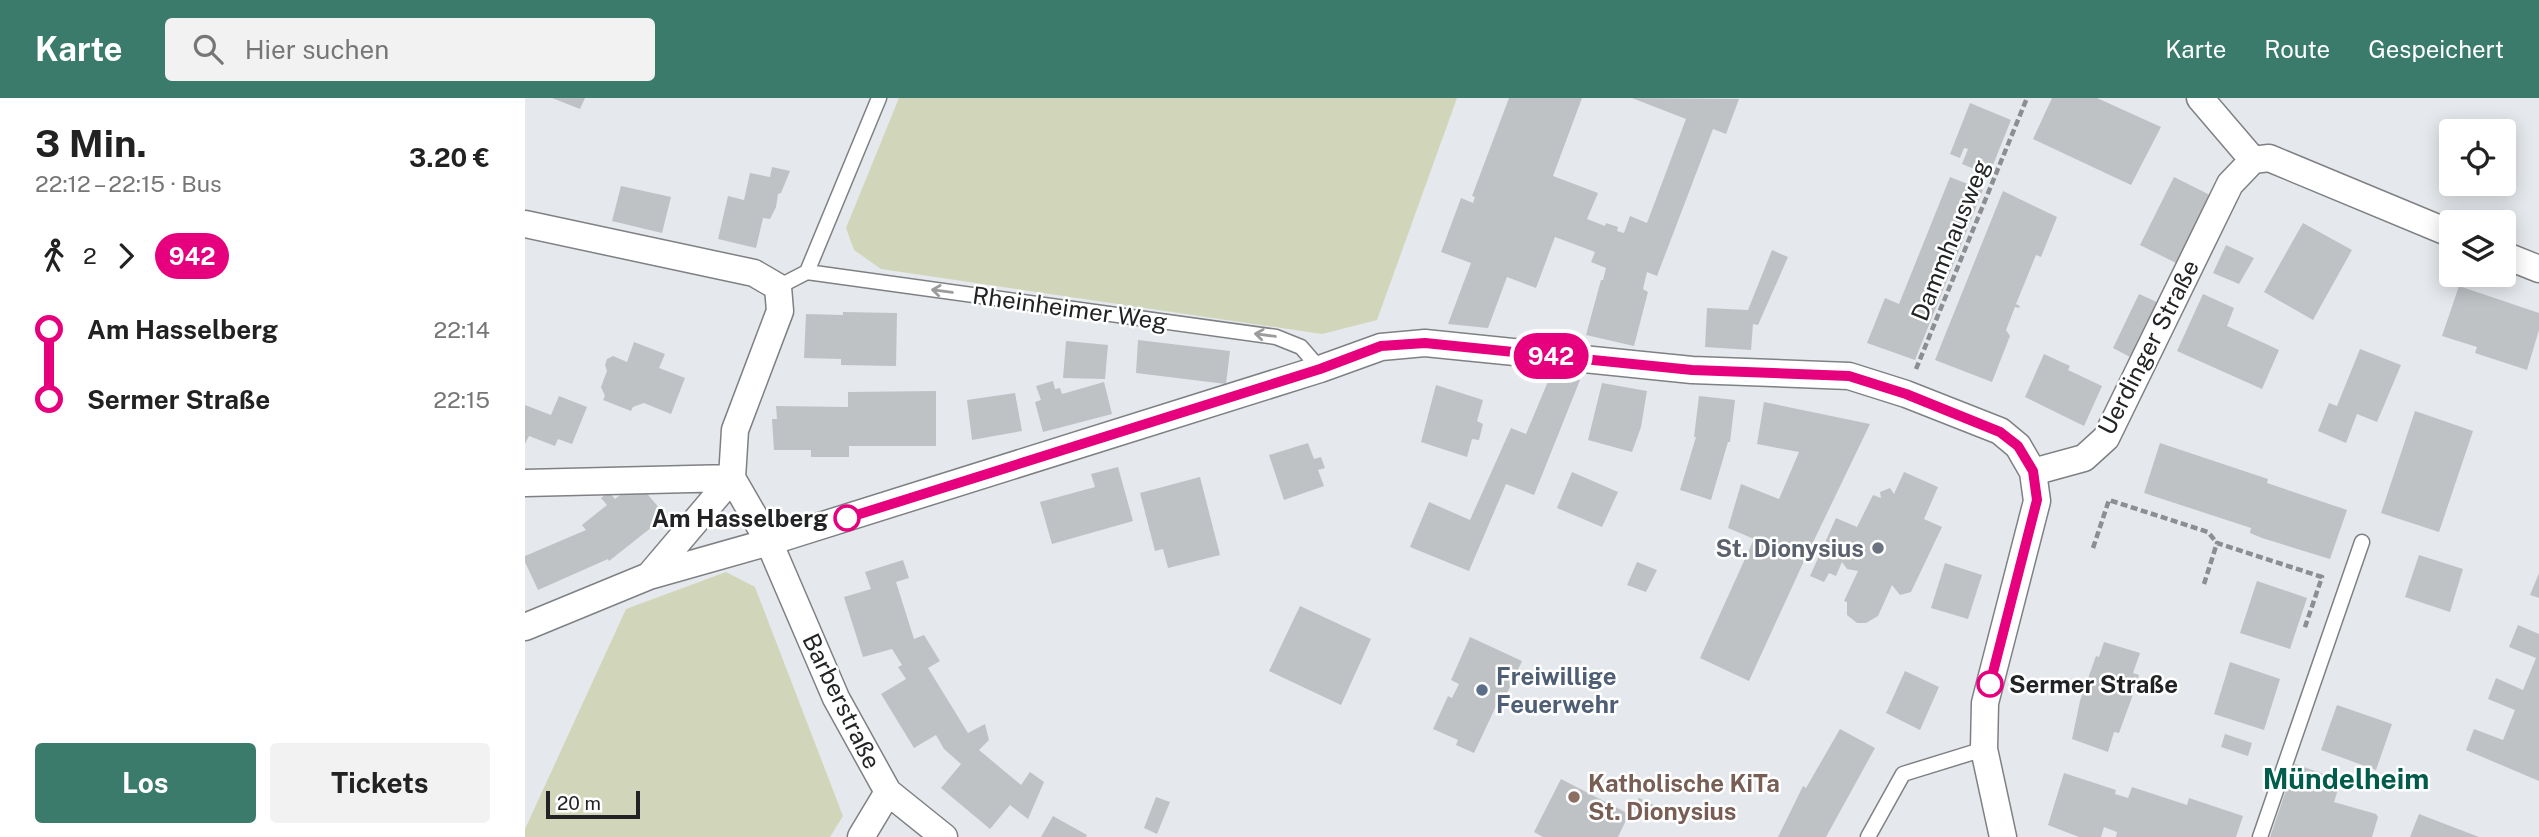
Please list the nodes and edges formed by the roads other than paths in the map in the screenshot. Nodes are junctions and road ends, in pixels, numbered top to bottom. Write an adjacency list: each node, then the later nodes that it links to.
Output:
1 (879, 98): 8 (lane)
2 (2200, 98): 3 (street)
3 (2253, 160): 5 (street); 11 (street, Uerdinger Straße)
4 (525, 224): 9 (street)
5 (2439, 229)
6 (2516, 260): 7 (street)
7 (2539, 269)
8 (807, 272): 9 (lane); 10 (lane, Rheinheimer Weg, one-way to 8)
9 (778, 287): 12 (street)
10 (1320, 369): 11 (street); 14 (street)
11 (2033, 471): 18 (street)
12 (732, 478): 13 (street); 14 (street, Barberstraße); 16 (street)
13 (525, 483)
14 (769, 542): 16 (street); 19 (street, Barberstraße)
15 (2362, 542): 24 (lane)
16 (649, 576): 17 (street)
17 (525, 627)
18 (1984, 750): 22 (lane); 23 (street)
19 (888, 792): 20 (street); 21 (street, Barberstraße)
20 (861, 837)
21 (944, 837)
22 (1868, 837)
23 (2003, 837)
24 (2260, 837)

